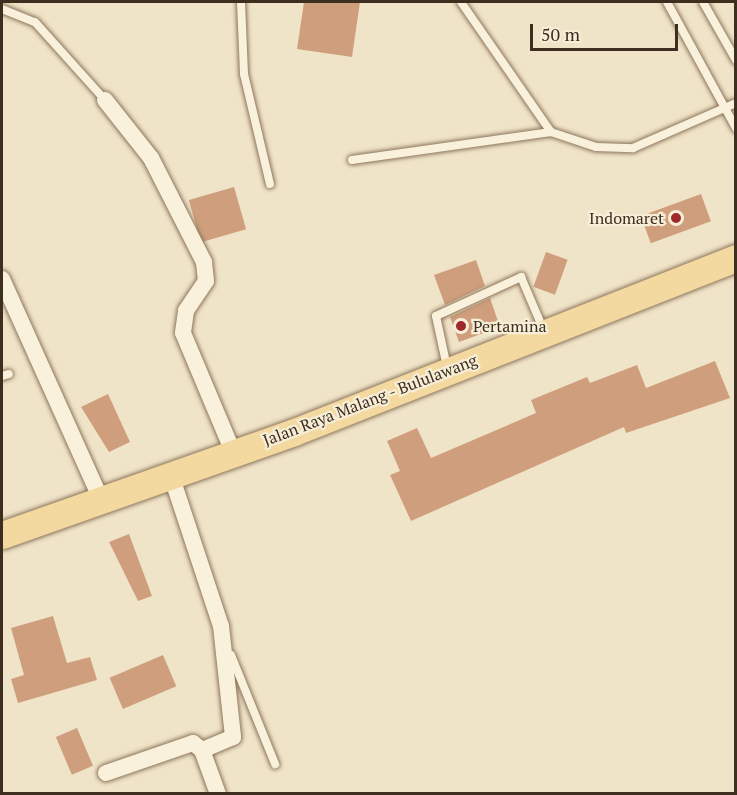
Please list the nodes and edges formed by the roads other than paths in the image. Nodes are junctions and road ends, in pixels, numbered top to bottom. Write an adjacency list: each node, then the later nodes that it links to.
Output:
1 (241, 2): 13 (lane)
2 (461, 2): 11 (lane)
3 (667, 2): 9 (lane)
4 (703, 2): 6 (lane)
5 (2, 9): 7 (lane)
6 (735, 60)
7 (105, 100): 18 (street)
8 (735, 103): 9 (lane)
9 (725, 108): 10 (lane); 11 (lane)
10 (735, 128)
11 (551, 132): 12 (lane)
12 (352, 160)
13 (270, 184)
14 (735, 258): 16 (main road, Jalan Raya Malang - Bululawang)
15 (2, 279): 20 (street)
16 (545, 333): 17 (main road, Jalan Raya Malang - Bululawang); 17 (lane)
17 (447, 370): 18 (main road, Jalan Raya Malang - Bululawang)
18 (233, 452): 19 (main road, Jalan Raya Malang - Bululawang)
19 (171, 475): 20 (main road, Jalan Raya Malang - Bululawang); 22 (street)
20 (102, 501): 21 (main road, Jalan Raya Malang - Bululawang)
21 (2, 535)
22 (221, 626): 23 (street); 24 (lane)
23 (202, 750): 25 (street); 26 (street)
24 (275, 764)
25 (106, 773)
26 (218, 794)

